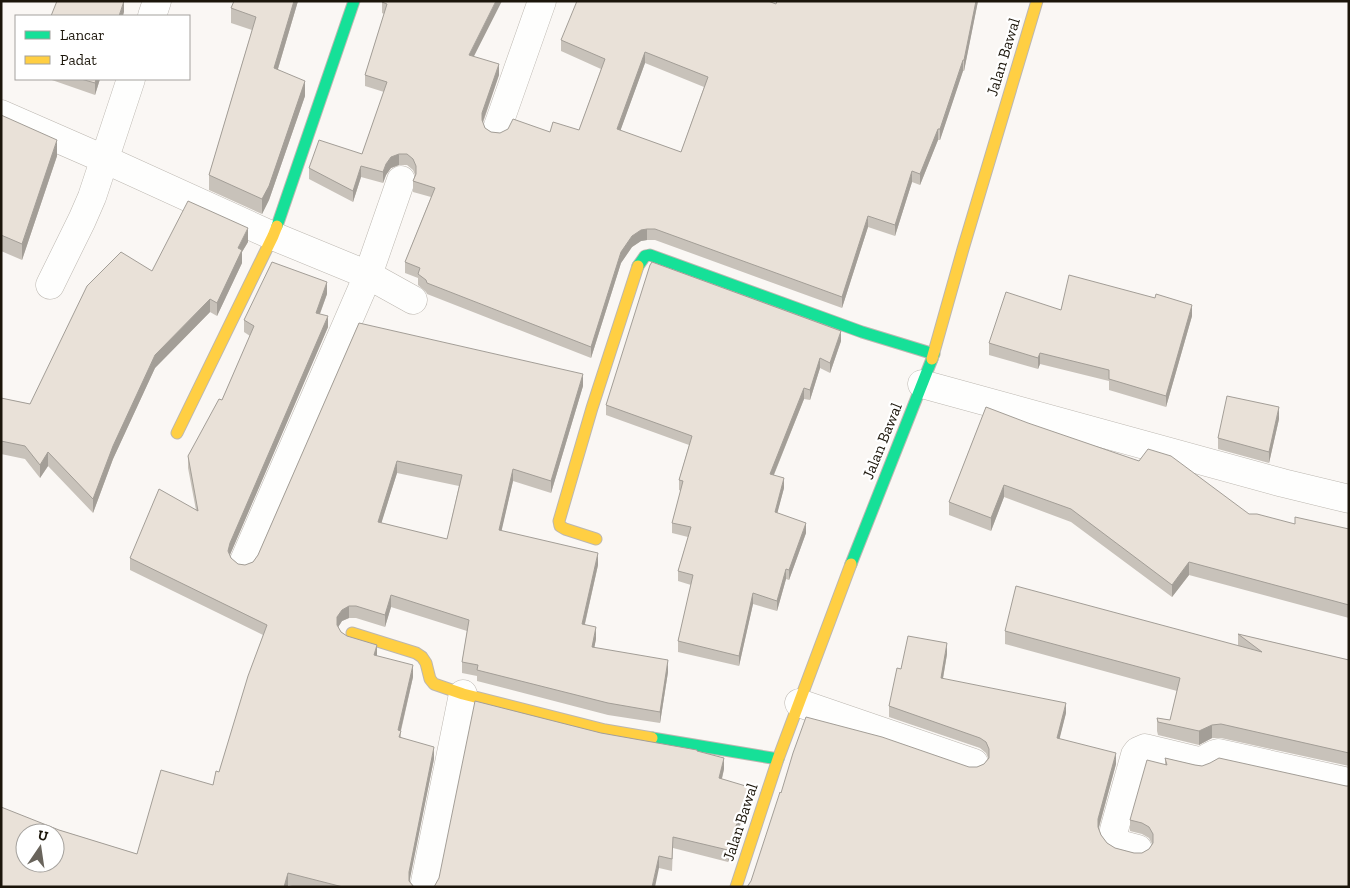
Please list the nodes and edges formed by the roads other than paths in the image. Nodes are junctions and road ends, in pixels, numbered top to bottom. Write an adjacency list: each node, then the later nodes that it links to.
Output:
1 (157, 1): 5 (street)
2 (354, 1): 11 (street)
3 (542, 1): 8 (street)
4 (1037, 1): 15 (street, Jalan Bawal)
5 (152, 15)
6 (131, 80): 9 (street)
7 (1, 114): 9 (street)
8 (498, 129)
9 (104, 159): 11 (street); 13 (street)
10 (401, 180): 12 (street)
11 (273, 236): 12 (street); 17 (street)
12 (368, 275): 14 (street); 20 (street)
13 (50, 285)
14 (413, 300)
15 (934, 354): 16 (street, Jalan Bawal); 19 (street)
16 (922, 384): 18 (street); 23 (street, Jalan Bawal)
17 (177, 433)
18 (1349, 498)
19 (596, 539)
20 (244, 561)
21 (352, 634): 22 (street)
22 (463, 694): 24 (street); 28 (street)
23 (799, 703): 24 (street, Jalan Bawal); 25 (street)
24 (778, 759): 29 (street, Jalan Bawal)
25 (974, 763)
26 (1349, 782): 27 (street)
27 (1138, 849)
28 (424, 887)
29 (736, 887)

